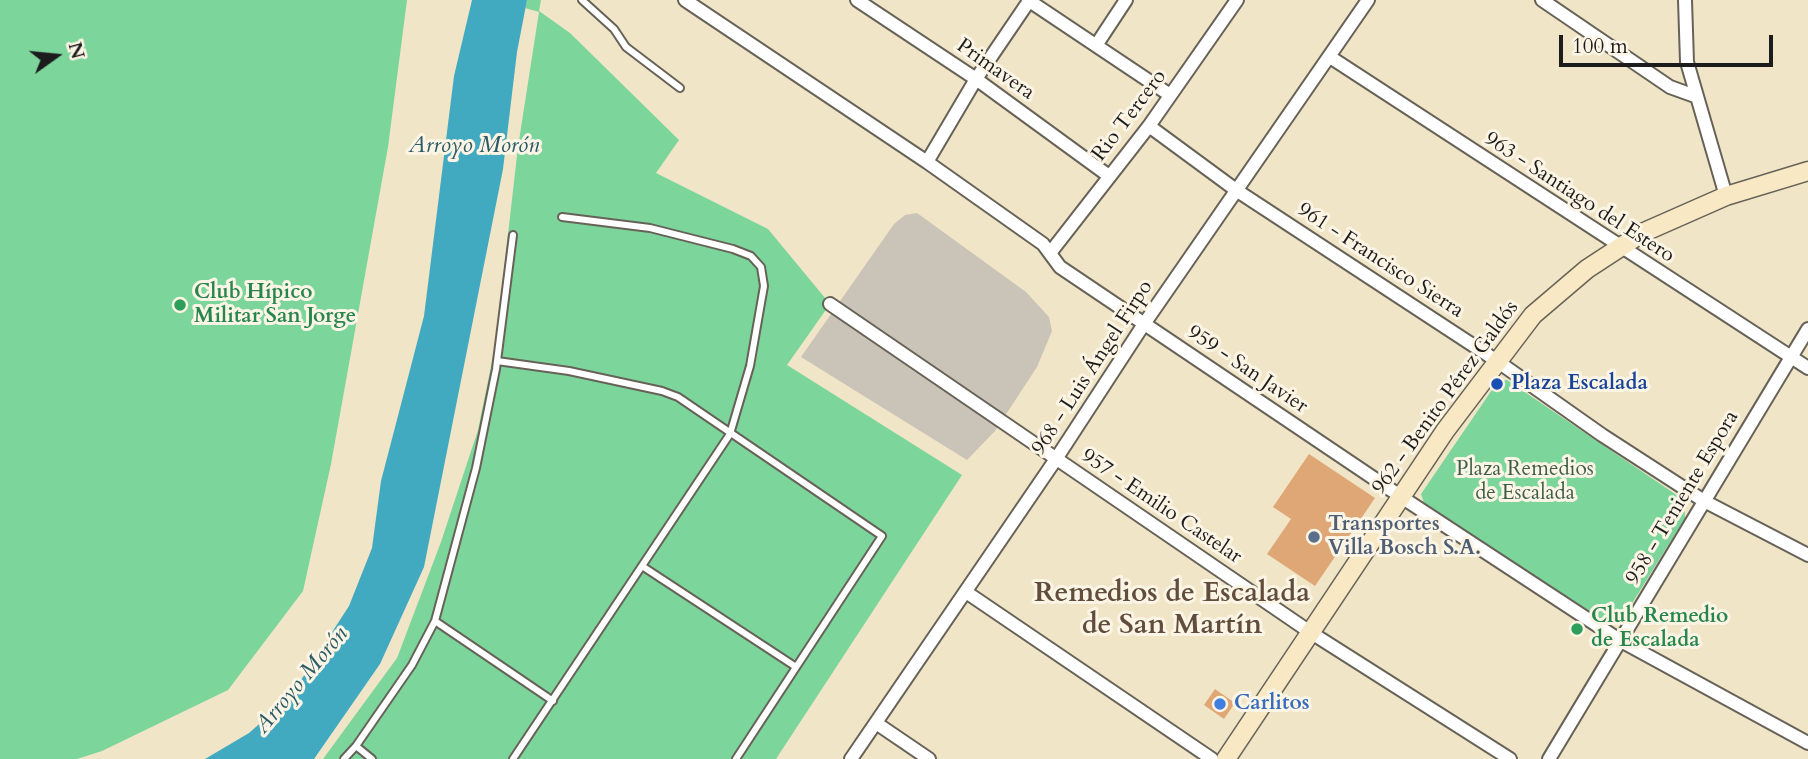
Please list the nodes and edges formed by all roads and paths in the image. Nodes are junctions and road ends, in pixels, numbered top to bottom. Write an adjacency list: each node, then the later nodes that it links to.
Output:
1 (582, 0): 13 (lane)
2 (685, 0): 17 (street, 959 - San Javier)
3 (857, 0): 12 (street, Primavera)
4 (1029, 0): 10 (street); 12 (street)
5 (1126, 0): 10 (street)
6 (1237, 0): 14 (street, Rio Tercero)
7 (1368, 0): 11 (street, 968 - Luis Ángel Firpo)
8 (1542, 0): 15 (street)
9 (1685, 0): 15 (street)
10 (1097, 44): 14 (street)
11 (1330, 57): 20 (street, 968 - Luis Ángel Firpo); 24 (street, 963 - Santiago del Estero)
12 (976, 79): 17 (street); 19 (street, Primavera)
13 (680, 88)
14 (1170, 95): 16 (street, Rio Tercero)
15 (1695, 96): 21 (street)
16 (1149, 126): 19 (street, Rio Tercero); 20 (street, 961 - Francisco Sierra)
17 (927, 162): 25 (street, 959 - San Javier)
18 (1808, 171): 21 (main road, 962 - Benito Pérez Galdós)
19 (1109, 176): 25 (street, Rio Tercero)
20 (1236, 190): 27 (street, 968 - Luis Ángel Firpo); 31 (street, 961 - Francisco Sierra)
21 (1726, 196): 24 (main road, 962 - Benito Pérez Galdós)
22 (562, 217): 33 (lane)
23 (513, 235): 30 (lane)
24 (1618, 246): 29 (street, 963 - Santiago del Estero); 31 (main road, 962 - Benito Pérez Galdós)
25 (1050, 253): 27 (street, 959 - San Javier)
26 (830, 304): 34 (street, 957 - Emilio Castelar)
27 (1144, 324): 34 (street, 968 - Luis Ángel Firpo); 35 (street, 959 - San Javier)
28 (1808, 329): 29 (street, 958 - Teniente Espora)
29 (1789, 359): 32 (street, 963 - Santiago del Estero); 36 (street, 958 - Teniente Espora)
30 (497, 360): 33 (lane); 40 (lane)
31 (1497, 361): 35 (main road, 962 - Benito Pérez Galdós); 36 (street, 961 - Francisco Sierra)
32 (1808, 369)
33 (730, 434): 38 (lane); 43 (lane)
34 (1056, 459): 39 (street, 968 - Luis Ángel Firpo); 41 (street, 957 - Emilio Castelar)
35 (1401, 496): 41 (main road, 962 - Benito Pérez Galdós); 42 (street, 959 - San Javier)
36 (1704, 501): 37 (street, 961 - Francisco Sierra); 42 (street, 958 - Teniente Espora)
37 (1808, 555)
38 (642, 566): 43 (lane); 44 (lane)
39 (967, 592): 45 (street, 968 - Luis Ángel Firpo); 54 (street)
40 (435, 621): 44 (lane); 47 (lane)
41 (1310, 632): 55 (main road, 962 - Benito Pérez Galdós); 56 (street, 957 - Emilio Castelar)
42 (1620, 641): 46 (street, 959 - San Javier); 57 (street, 958 - Teniente Espora)
43 (796, 667): 51 (lane)
44 (553, 701): 50 (lane)
45 (876, 723): 52 (street, 968 - Luis Ángel Firpo); 53 (street)
46 (1808, 743)
47 (356, 747): 48 (lane); 49 (lane)
48 (344, 759)
49 (372, 759)
50 (513, 759)
51 (736, 759)
52 (851, 759)
53 (929, 759)
54 (1212, 759)
55 (1226, 759)
56 (1510, 759)
57 (1549, 759)

